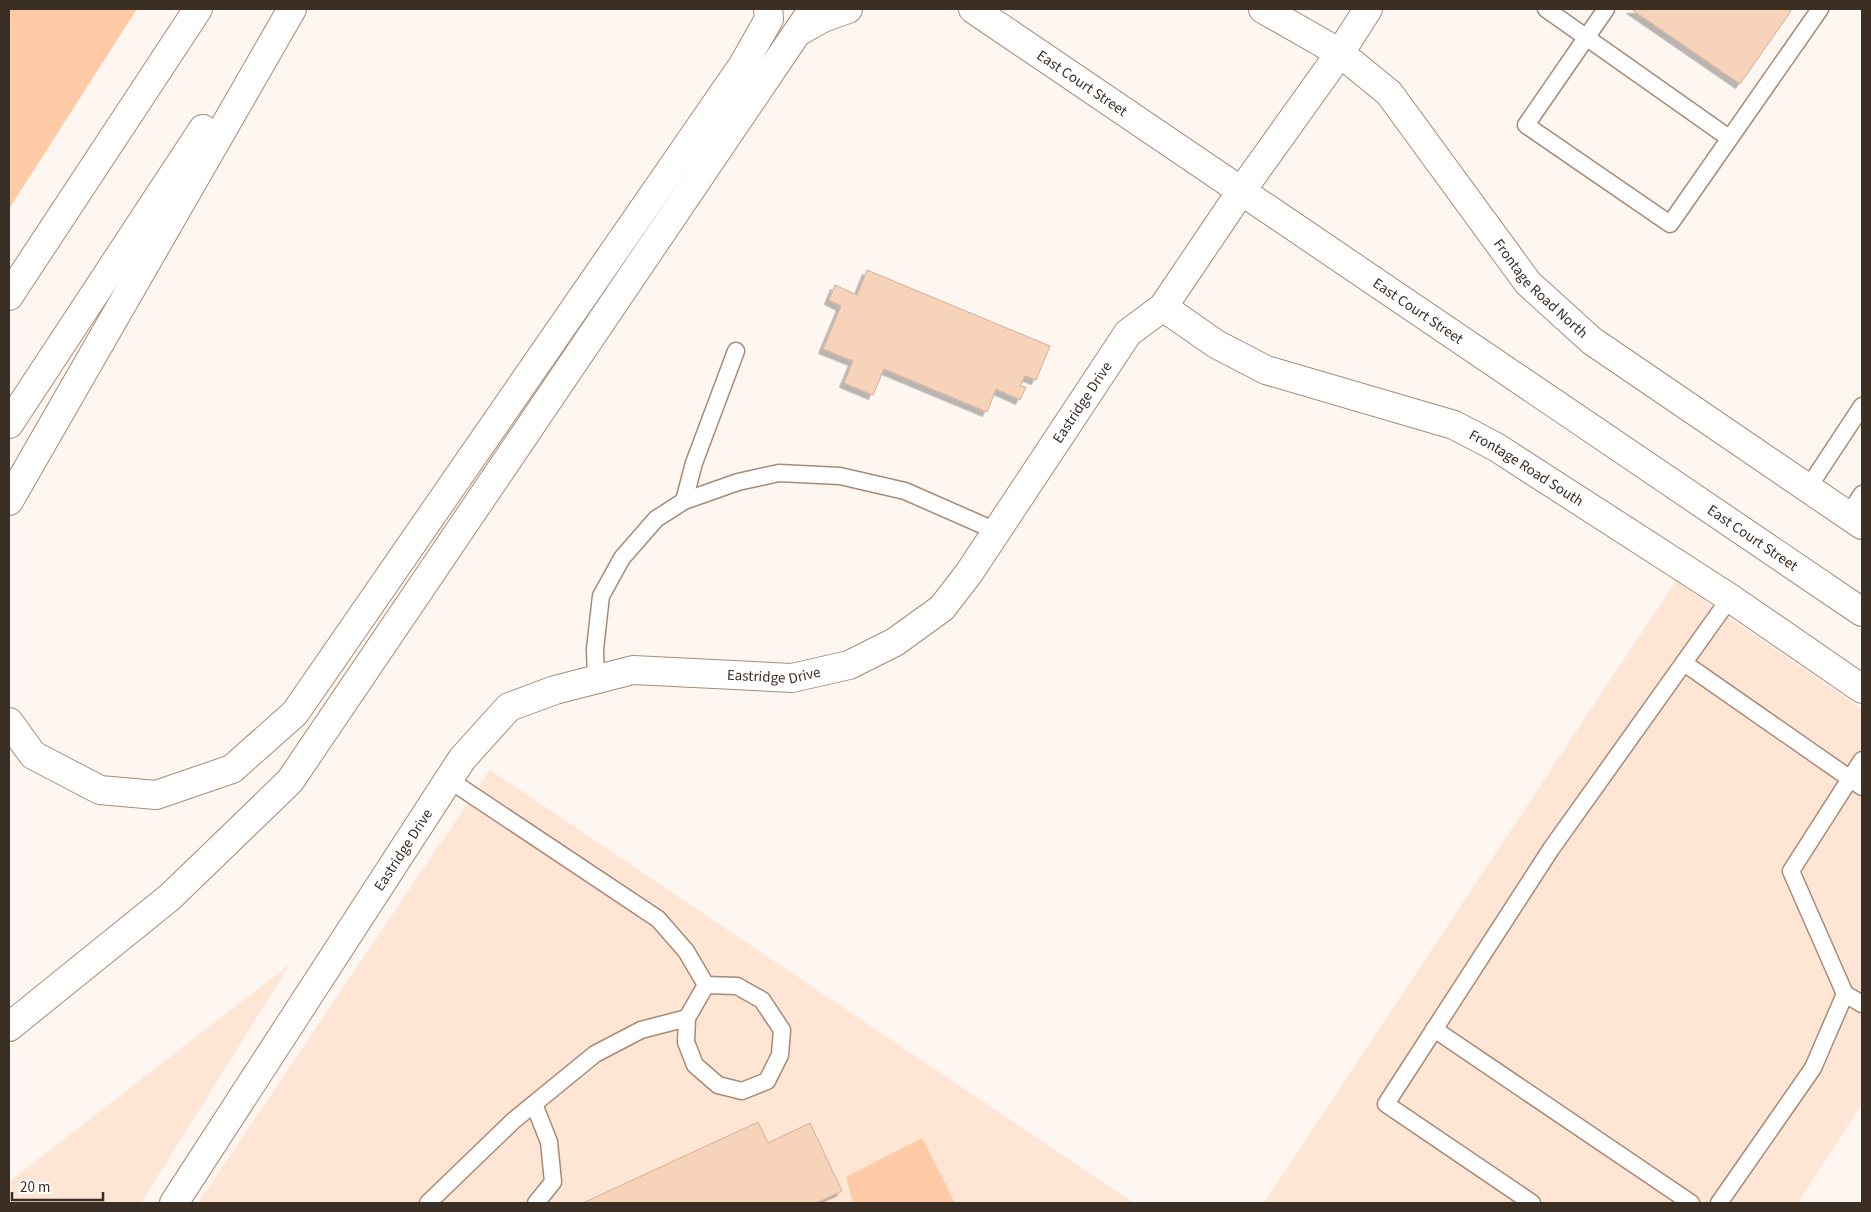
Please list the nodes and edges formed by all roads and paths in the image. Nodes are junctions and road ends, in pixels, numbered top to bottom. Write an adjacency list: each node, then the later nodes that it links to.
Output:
1 (198, 9): 18 (main road)
2 (282, 9): 22 (main road)
3 (292, 9): 24 (main road)
4 (813, 9): 13 (main road)
5 (848, 9): 13 (main road)
6 (973, 9): 17 (main road, East Court Street)
7 (1262, 9): 15 (main road, Frontage Road North)
8 (1368, 9): 15 (main road, Eastridge Drive)
9 (1546, 9): 14 (lane)
10 (1606, 9): 14 (lane)
11 (1820, 9): 16 (lane)
12 (771, 12): 33 (main road)
13 (797, 33): 41 (main road)
14 (1586, 37): 16 (lane); 16 (lane)
15 (1340, 53): 17 (main road, Eastridge Drive); 23 (main road, Frontage Road North)
16 (1729, 138)
17 (1242, 190): 19 (main road, Eastridge Drive); 29 (main road, East Court Street)
18 (9, 296)
19 (1163, 307): 27 (main road, Eastridge Drive); 28 (main road, Frontage Road South)
20 (736, 351): 25 (lane)
21 (1862, 406): 23 (lane)
22 (9, 424)
23 (1808, 488): 26 (main road, Frontage Road North)
24 (9, 501)
25 (684, 501): 27 (lane); 31 (lane)
26 (1858, 512)
27 (996, 531): 31 (main road, Eastridge Drive)
28 (1730, 598): 30 (lane); 32 (main road, Frontage Road South)
29 (1862, 612)
30 (1684, 663): 36 (lane); 42 (lane)
31 (596, 679): 35 (main road, Eastridge Drive)
32 (1862, 689)
33 (9, 722)
34 (1862, 760): 36 (lane)
35 (448, 779): 37 (lane); 44 (main road, Eastridge Drive)
36 (1856, 782): 38 (lane)
37 (706, 985): 40 (lane); 40 (lane)
38 (1845, 994): 39 (lane); 49 (lane)
39 (1862, 1004)
40 (687, 1018): 43 (lane)
41 (9, 1027)
42 (1434, 1029): 47 (lane); 48 (lane)
43 (534, 1104): 45 (lane); 46 (lane)
44 (174, 1203)
45 (428, 1203)
46 (536, 1203)
47 (1532, 1203)
48 (1691, 1203)
49 (1719, 1203)

